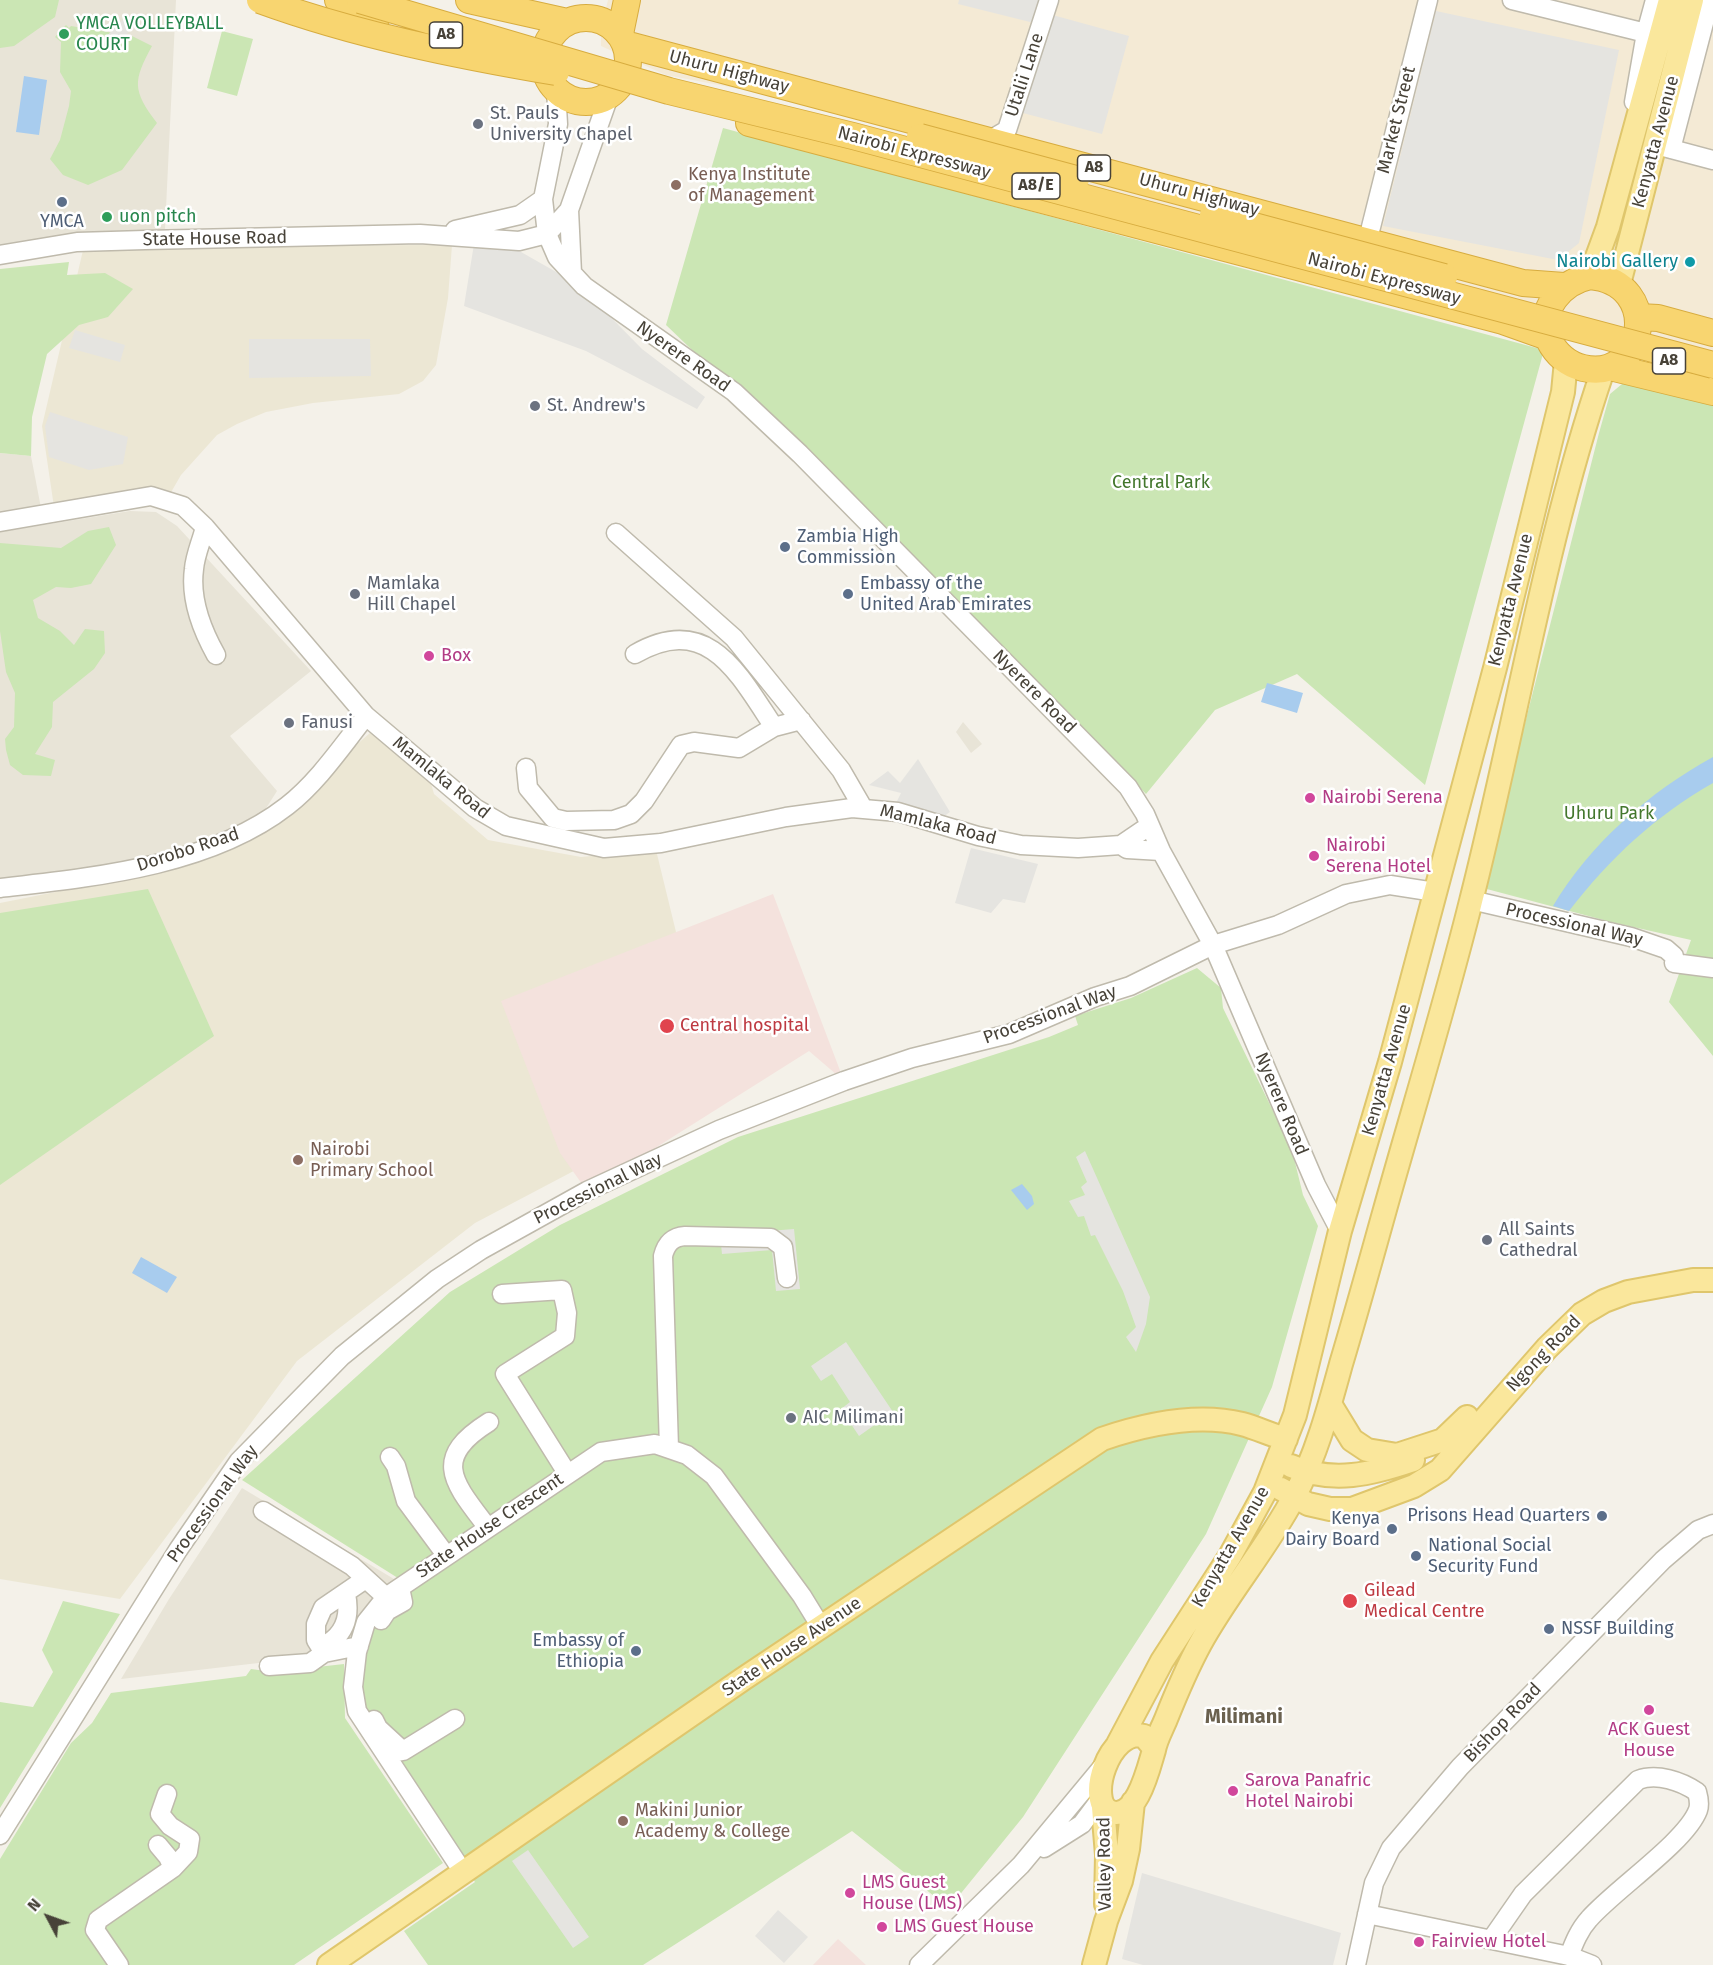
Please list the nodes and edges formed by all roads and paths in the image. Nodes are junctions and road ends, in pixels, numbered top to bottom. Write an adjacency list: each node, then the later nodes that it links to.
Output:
1 (260, 0): 20 (highway, bridge)
2 (338, 0): 19 (highway, A8)
3 (360, 0): 20 (highway, Nairobi Expressway / A8/E, bridge)
4 (406, 0): 41 (highway, Nairobi Expressway / A8/E, bridge)
5 (469, 0): 16 (highway, A8)
6 (627, 0): 18 (highway)
7 (1049, 0): 22 (street, Utalii Lane)
8 (1415, 0): 30 (street, Market Street)
9 (1428, 0): 30 (street, Market Street)
10 (1512, 0): 15 (street)
11 (1655, 0): 17 (street, Kenyatta Avenue)
12 (1670, 0): 23 (main road, Kenyatta Avenue)
13 (1692, 0): 24 (main road, Kenyatta Avenue)
14 (1710, 0): 24 (street, Kenyatta Avenue)
15 (1541, 4): 17 (street)
16 (581, 13): 18 (highway, A8); 19 (highway)
17 (1646, 33): 23 (street, Kenyatta Avenue)
18 (622, 39): 21 (highway); 22 (highway, Uhuru Highway / A8)
19 (552, 84): 21 (highway, A8); 26 (street, Nyerere Road)
20 (669, 91): 44 (highway, Nairobi Expressway / A8/E, bridge)
21 (613, 92): 27 (street); 40 (highway, A8)
22 (990, 140): 30 (highway, Uhuru Highway / A8)
23 (1632, 140): 35 (main road, Kenyatta Avenue)
24 (1663, 147): 25 (street); 36 (main road, Kenyatta Avenue)
25 (1713, 160)
26 (543, 199): 28 (street, Nyerere Road); 29 (street, State House Road)
27 (569, 210): 28 (street); 34 (street)
28 (547, 234): 31 (street, State House Road); 33 (street, Nyerere Road)
29 (430, 236): 31 (street, State House Road); 32 (street, State House Road)
30 (1361, 239): 37 (highway, Uhuru Highway / A8)
31 (519, 241): 33 (street)
32 (0, 255)
33 (556, 256): 34 (street, Nyerere Road)
34 (572, 273): 59 (street, Nyerere Road)
35 (1590, 276): 36 (highway); 37 (highway, A8)
36 (1619, 284): 38 (highway)
37 (1564, 286): 40 (highway)
38 (1639, 317): 39 (highway, A8); 43 (highway, A8)
39 (1713, 333)
40 (1548, 338): 42 (highway)
41 (1713, 351)
42 (1566, 361): 43 (highway, A8); 52 (main road, Kenyatta Avenue)
43 (1614, 365): 45 (highway, A8); 46 (highway); 55 (main road, Kenyatta Avenue)
44 (1713, 365)
45 (1713, 373)
46 (1713, 392)
47 (0, 522): 48 (street, Mamlaka Road)
48 (205, 527): 51 (street); 53 (street, Mamlaka Road)
49 (616, 533): 54 (street)
50 (635, 654): 56 (street)
51 (216, 655)
52 (1482, 715): 55 (main road); 63 (main road, Kenyatta Avenue)
53 (366, 716): 58 (street, Mamlaka Road); 62 (street, Dorobo Road)
54 (801, 720): 56 (street); 58 (street)
55 (1512, 722): 64 (main road, Kenyatta Avenue)
56 (774, 727): 57 (street)
57 (526, 768)
58 (863, 808): 60 (street, Mamlaka Road)
59 (1149, 826): 60 (street); 61 (street, Nyerere Road)
60 (1121, 845): 61 (street, Mamlaka Road)
61 (1161, 851): 65 (street, Nyerere Road)
62 (0, 888)
63 (1435, 892): 65 (street, Processional Way); 67 (main road, Kenyatta Avenue)
64 (1471, 900): 66 (street, Processional Way); 72 (main road, Kenyatta Avenue)
65 (1213, 945): 67 (street, Nyerere Road); 103 (street, Processional Way)
66 (1713, 968)
67 (1340, 1231): 74 (main road, Kenyatta Avenue)
68 (1713, 1269): 72 (main road)
69 (787, 1278): 76 (street)
70 (1713, 1280): 75 (main road, Ngong Road)
71 (502, 1294): 80 (street)
72 (1330, 1404): 79 (main road, Kenyatta Avenue)
73 (489, 1422): 85 (street)
74 (1286, 1439): 78 (main road, Kenyatta Avenue); 91 (main road, State House Avenue)
75 (1462, 1442): 79 (main road, Ngong Road); 82 (main road, Ngong Road)
76 (669, 1448): 80 (street, State House Crescent); 91 (street, State House Crescent)
77 (390, 1457): 86 (street)
78 (1277, 1461): 79 (main road, Ngong Road); 81 (main road, Kenyatta Avenue)
79 (1305, 1472): 82 (main road, Kenyatta Avenue)
80 (567, 1473): 85 (street, State House Crescent)
81 (1268, 1482): 82 (main road, Ngong Road); 90 (main road, Kenyatta Avenue)
82 (1294, 1497): 90 (main road, Kenyatta Avenue)
83 (263, 1511): 87 (street)
84 (1713, 1524): 108 (street, Bishop Road)
85 (488, 1528): 86 (street, State House Crescent)
86 (446, 1556): 88 (street, State House Crescent)
87 (364, 1580): 88 (street); 89 (street)
88 (393, 1592): 92 (street, State House Crescent); 97 (street)
89 (346, 1594): 93 (street); 93 (street)
90 (1215, 1600): 96 (main road, Kenyatta Avenue); 98 (main road, Kenyatta Avenue)
91 (821, 1627): 107 (main road, State House Avenue)
92 (359, 1646): 93 (street); 99 (street, State House Crescent)
93 (322, 1650): 94 (street)
94 (269, 1666)
95 (454, 1719): 97 (street)
96 (1154, 1748): 98 (main road); 102 (main road, Kenyatta Avenue)
97 (403, 1751): 99 (street)
98 (1113, 1752): 101 (main road, Kenyatta Avenue); 105 (street)
99 (384, 1754): 107 (street, State House Crescent)
100 (167, 1794): 106 (street)
101 (1102, 1803): 102 (main road); 105 (street); 109 (main road, Valley Road)
102 (1133, 1803): 109 (main road, Valley Road)
103 (0, 1835)
104 (158, 1845): 106 (street)
105 (1021, 1865): 114 (street)
106 (173, 1868): 112 (street)
107 (463, 1872): 113 (main road, State House Avenue)
108 (1367, 1914): 110 (street); 116 (street, Bishop Road)
109 (1106, 1920): 115 (main road, Valley Road)
110 (1491, 1941): 111 (street); 111 (street)
111 (1569, 1956): 117 (street)
112 (119, 1965)
113 (328, 1965)
114 (919, 1965)
115 (1094, 1965)
116 (1356, 1965)
117 (1592, 1965)

